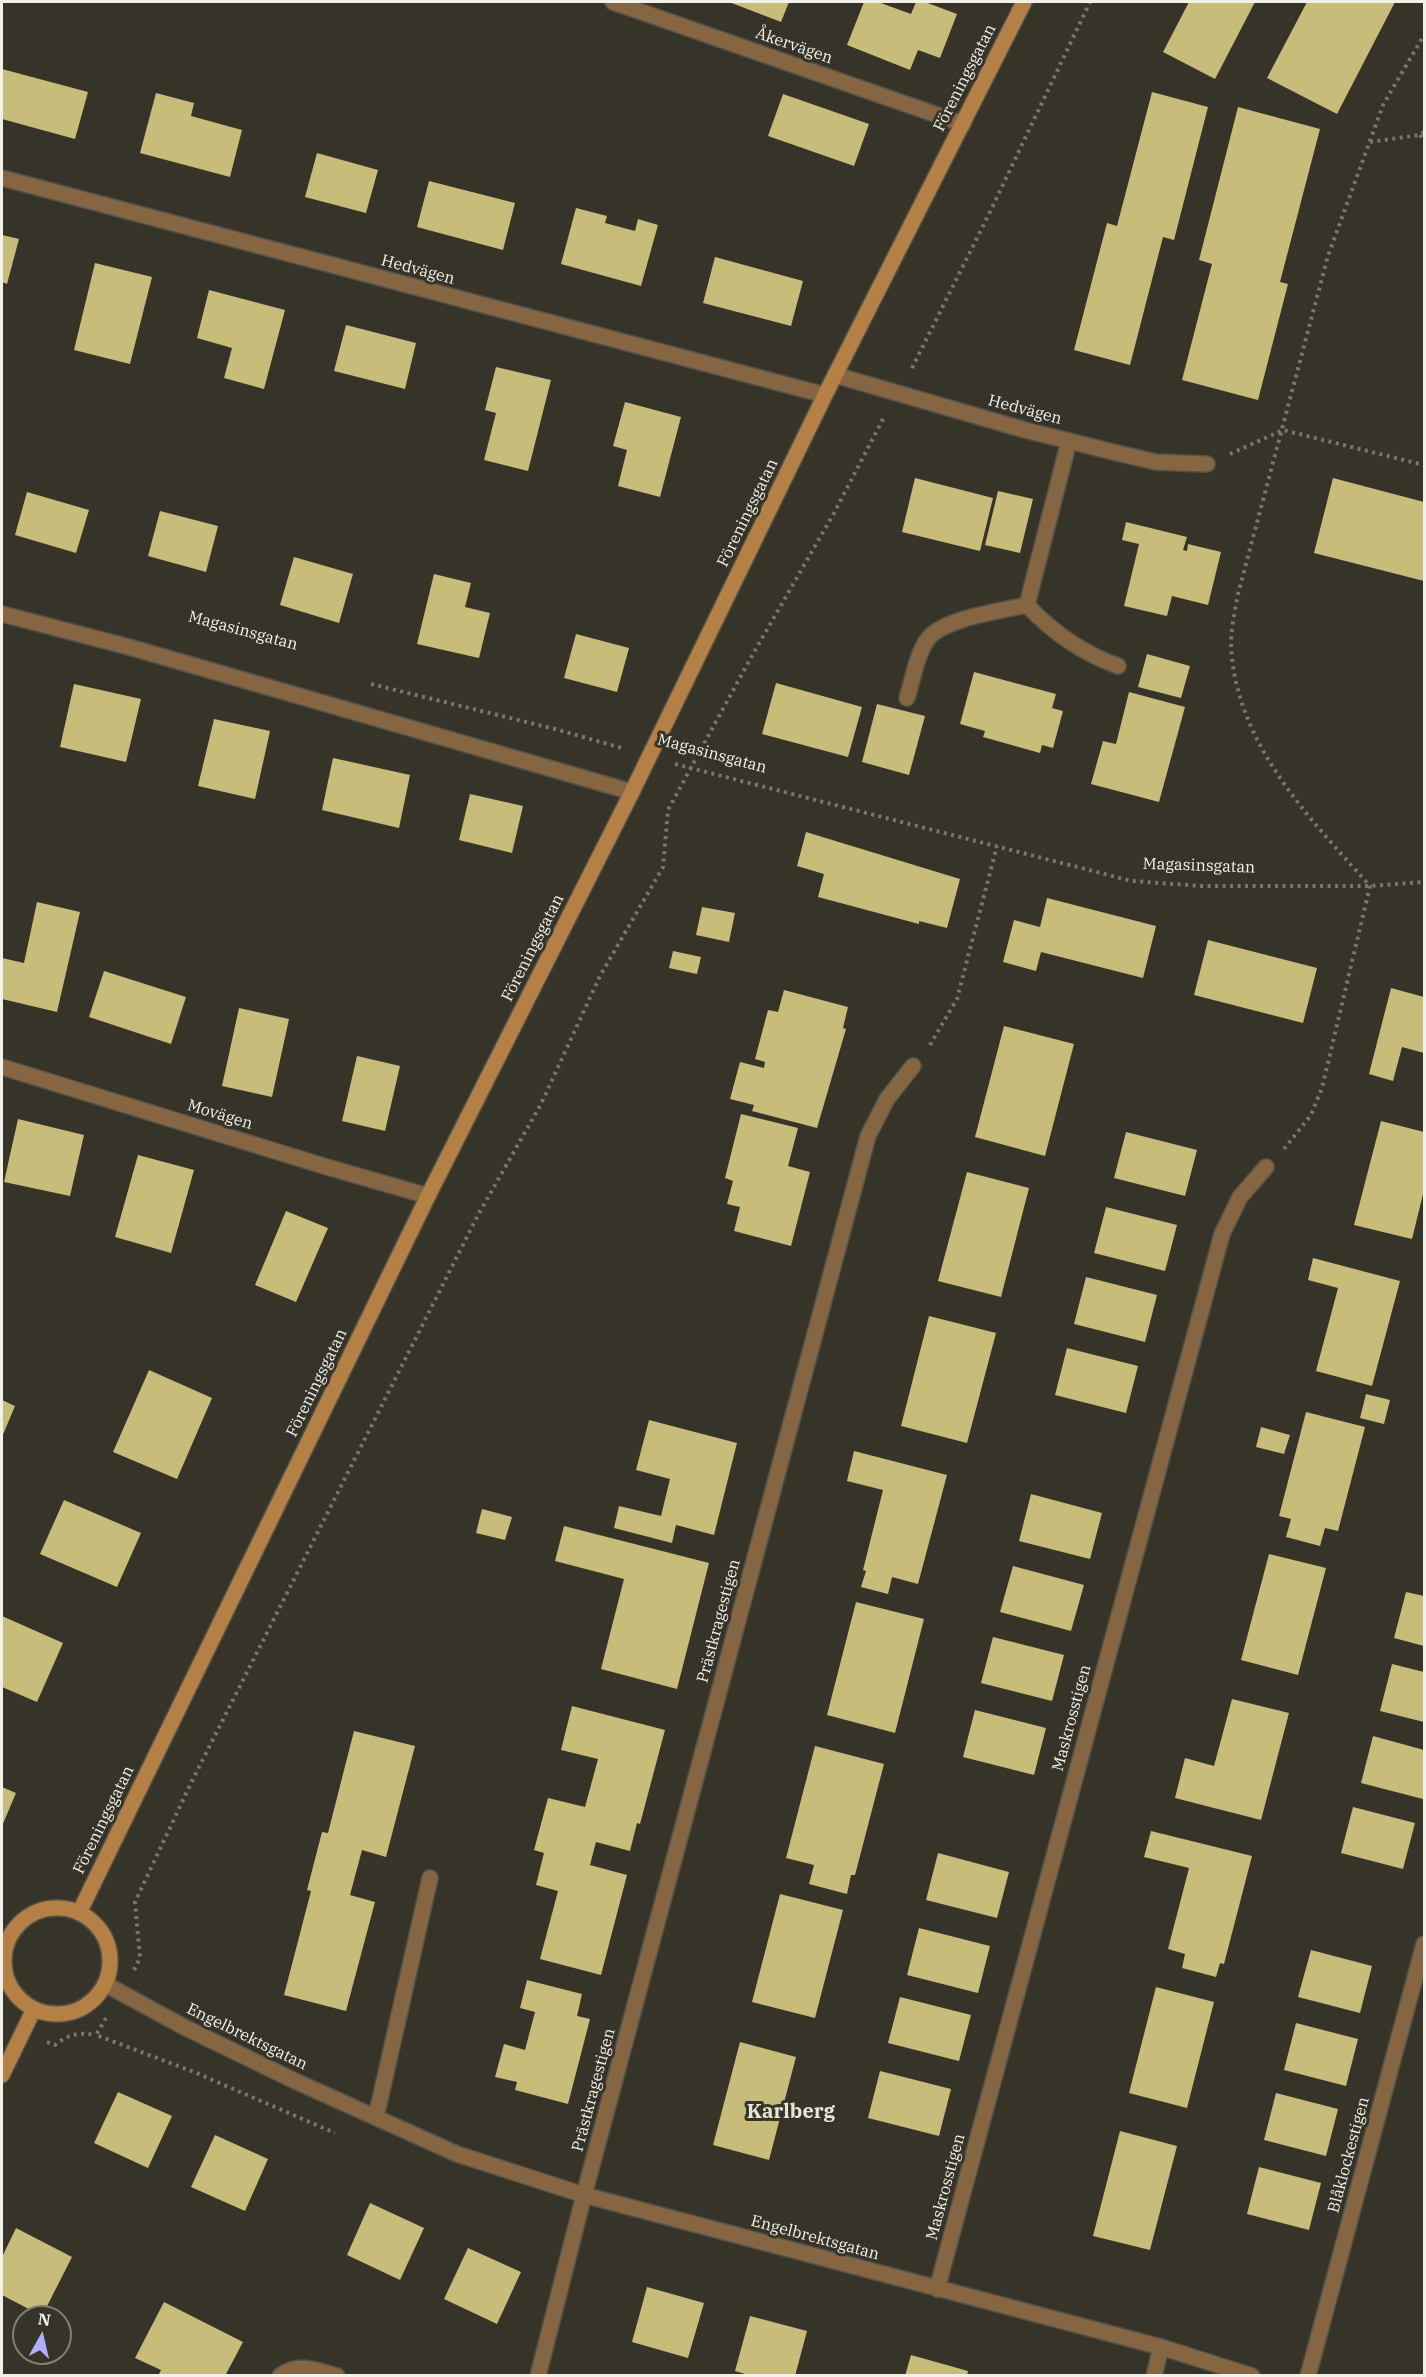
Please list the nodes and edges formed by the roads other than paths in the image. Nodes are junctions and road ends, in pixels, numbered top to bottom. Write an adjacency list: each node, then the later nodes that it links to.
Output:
1 (613, 2): 3 (street, Åkervägen)
2 (1024, 2): 3 (street, Föreningsgatan)
3 (963, 124): 5 (street, Föreningsgatan)
4 (2, 178): 6 (street, Hedvägen)
5 (836, 375): 6 (street, Föreningsgatan); 7 (street, Hedvägen)
6 (825, 395): 13 (street, Föreningsgatan)
7 (1069, 441): 8 (street, Hedvägen); 9 (street)
8 (1208, 464)
9 (1027, 605): 11 (street); 12 (street)
10 (2, 614): 13 (street)
11 (1118, 666)
12 (907, 698)
13 (632, 792): 17 (street, Föreningsgatan)
14 (912, 1066): 26 (street, Prästkragestigen)
15 (2, 1067): 17 (street, Movägen)
16 (1266, 1167): 27 (street, Maskrosstigen)
17 (428, 1196): 19 (street, Föreningsgatan)
18 (430, 1878): 25 (street)
19 (79, 1913): 21 (street); 22 (street)
20 (1425, 1944): 34 (street, Blåklockestigen)
21 (4, 1945): 23 (street)
22 (105, 1984): 23 (street); 25 (street, Engelbrektsgatan)
23 (34, 2009): 24 (street)
24 (2, 2075)
25 (376, 2117): 26 (street, Engelbrektsgatan)
26 (584, 2195): 27 (street, Engelbrektsgatan); 31 (street, Prästkragestigen)
27 (937, 2289): 28 (street, Engelbrektsgatan)
28 (1161, 2347): 32 (street); 33 (street, Engelbrektsgatan)
29 (280, 2376): 30 (street)
30 (337, 2376)
31 (538, 2376)
32 (1154, 2376)
33 (1252, 2376)
34 (1308, 2376)

